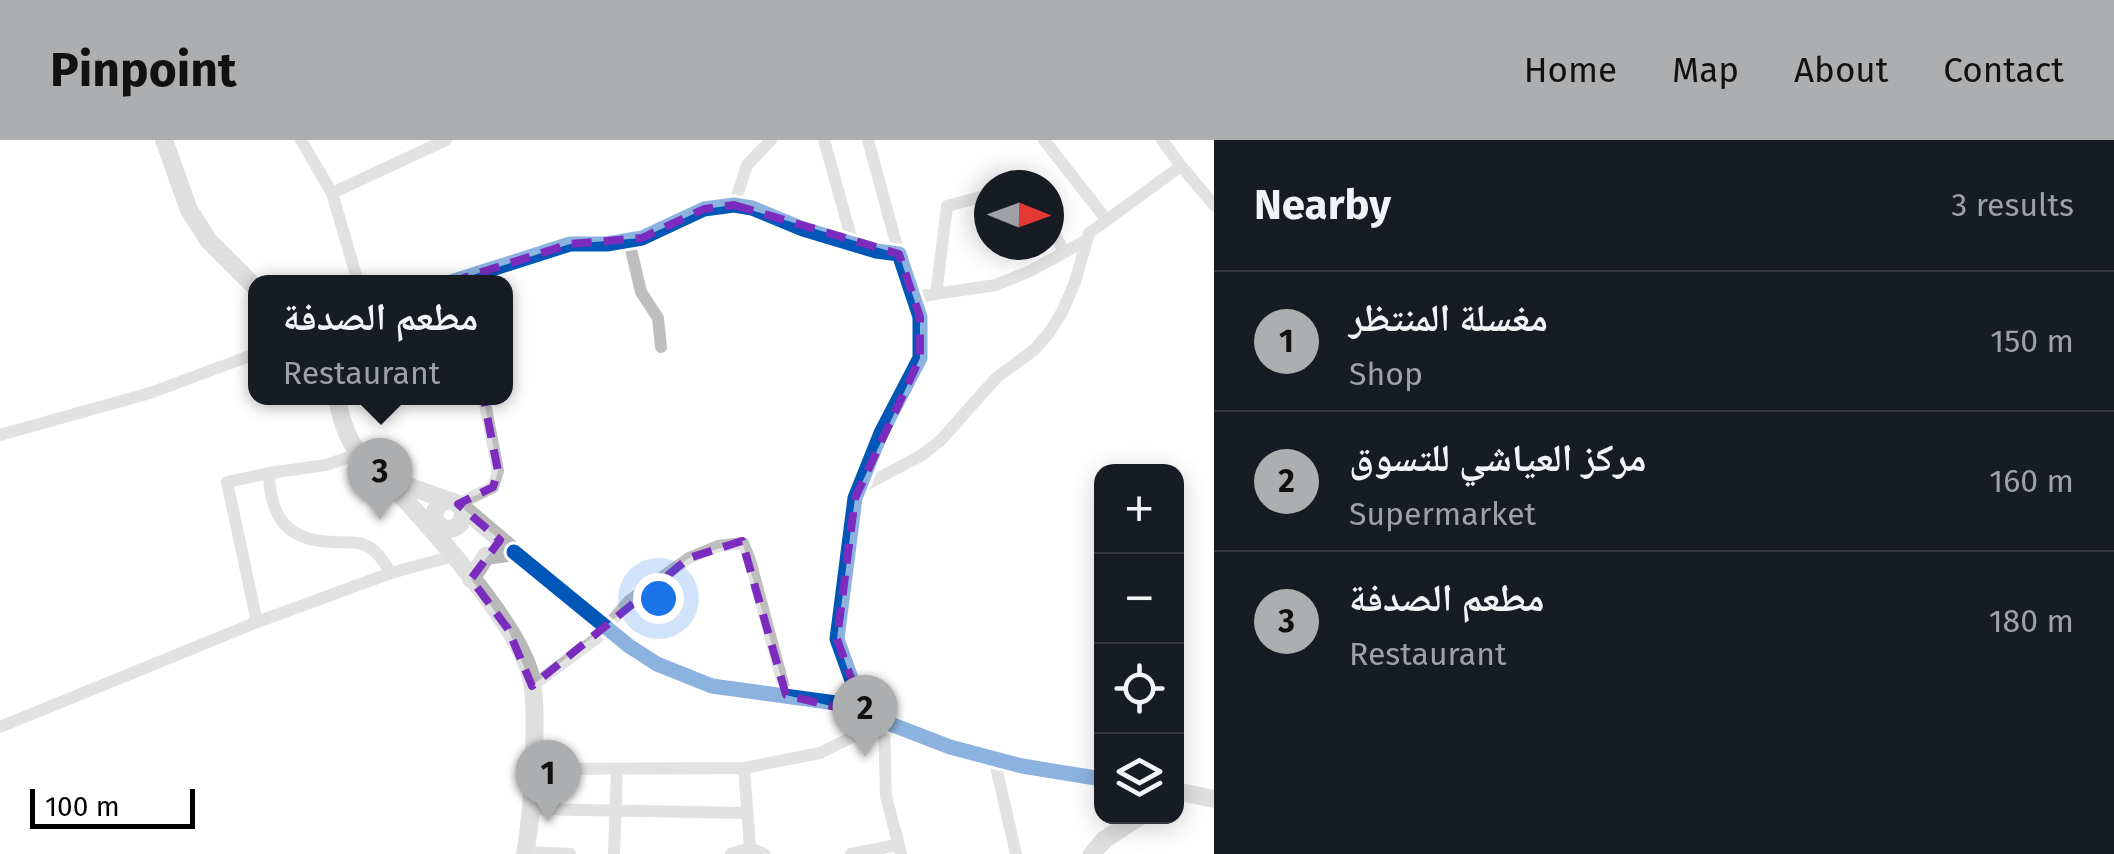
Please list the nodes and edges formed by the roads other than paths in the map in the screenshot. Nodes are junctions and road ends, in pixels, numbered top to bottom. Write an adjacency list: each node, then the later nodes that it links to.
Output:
1 (164, 140): 23 (main road)
2 (301, 140): 10 (street)
3 (446, 140): 10 (street)
4 (771, 140): 12 (street)
5 (824, 140): 17 (street)
6 (868, 140): 19 (street)
7 (1044, 140): 14 (street)
8 (1162, 140): 9 (street)
9 (1181, 166): 13 (street); 14 (street)
10 (332, 193): 21 (street)
11 (974, 199): 24 (street)
12 (734, 205): 15 (street); 17 (street)
13 (1214, 205)
14 (1106, 219): 16 (street)
15 (630, 241): 22 (street); 26 (street)
16 (1085, 241): 18 (street); 34 (street)
17 (853, 244): 19 (street)
18 (1064, 252)
19 (900, 254): 25 (street)
20 (1047, 260): 24 (street)
21 (356, 275)
22 (473, 275)
23 (248, 280)
24 (936, 294): 25 (street)
25 (915, 297): 34 (street)
26 (661, 347)
27 (248, 357): 30 (street)
28 (339, 405): 31 (main road)
29 (485, 405): 36 (street)
30 (0, 435)
31 (358, 454): 32 (street); 33 (main road)
32 (269, 474): 39 (street); 41 (street)
33 (386, 479): 35 (main road); 36 (main road)
34 (860, 488): 45 (street)
35 (426, 513): 36 (main road); 38 (main road)
36 (457, 513): 37 (main road); 40 (main road)
37 (514, 552): 40 (main road); 42 (main road)
38 (453, 556): 39 (street); 40 (main road)
39 (391, 574): 41 (street)
40 (471, 580): 43 (main road)
41 (256, 622): 47 (street)
42 (604, 628): 43 (street); 44 (main road); 44 (street)
43 (532, 686): 50 (main road)
44 (786, 695): 45 (main road)
45 (864, 714): 46 (main road)
46 (884, 721): 48 (main road); 49 (street); 61 (street)
47 (0, 726)
48 (994, 758): 52 (main road); 68 (street)
49 (744, 768): 51 (street); 58 (street)
50 (531, 770): 51 (street); 56 (main road)
51 (616, 770): 57 (street)
52 (1094, 777)
53 (1184, 794): 54 (main road)
54 (1214, 800): 55 (main road)
55 (1184, 804)
56 (529, 809): 57 (street); 62 (main road)
57 (616, 811): 58 (street); 64 (street)
58 (747, 813): 60 (street)
59 (1128, 824): 69 (main road)
60 (750, 848): 65 (street); 66 (street)
61 (899, 850): 67 (street)
62 (525, 853): 63 (street)
63 (570, 854)
64 (614, 854)
65 (732, 854)
66 (764, 854)
67 (851, 854)
68 (1016, 854)
69 (1092, 854)

